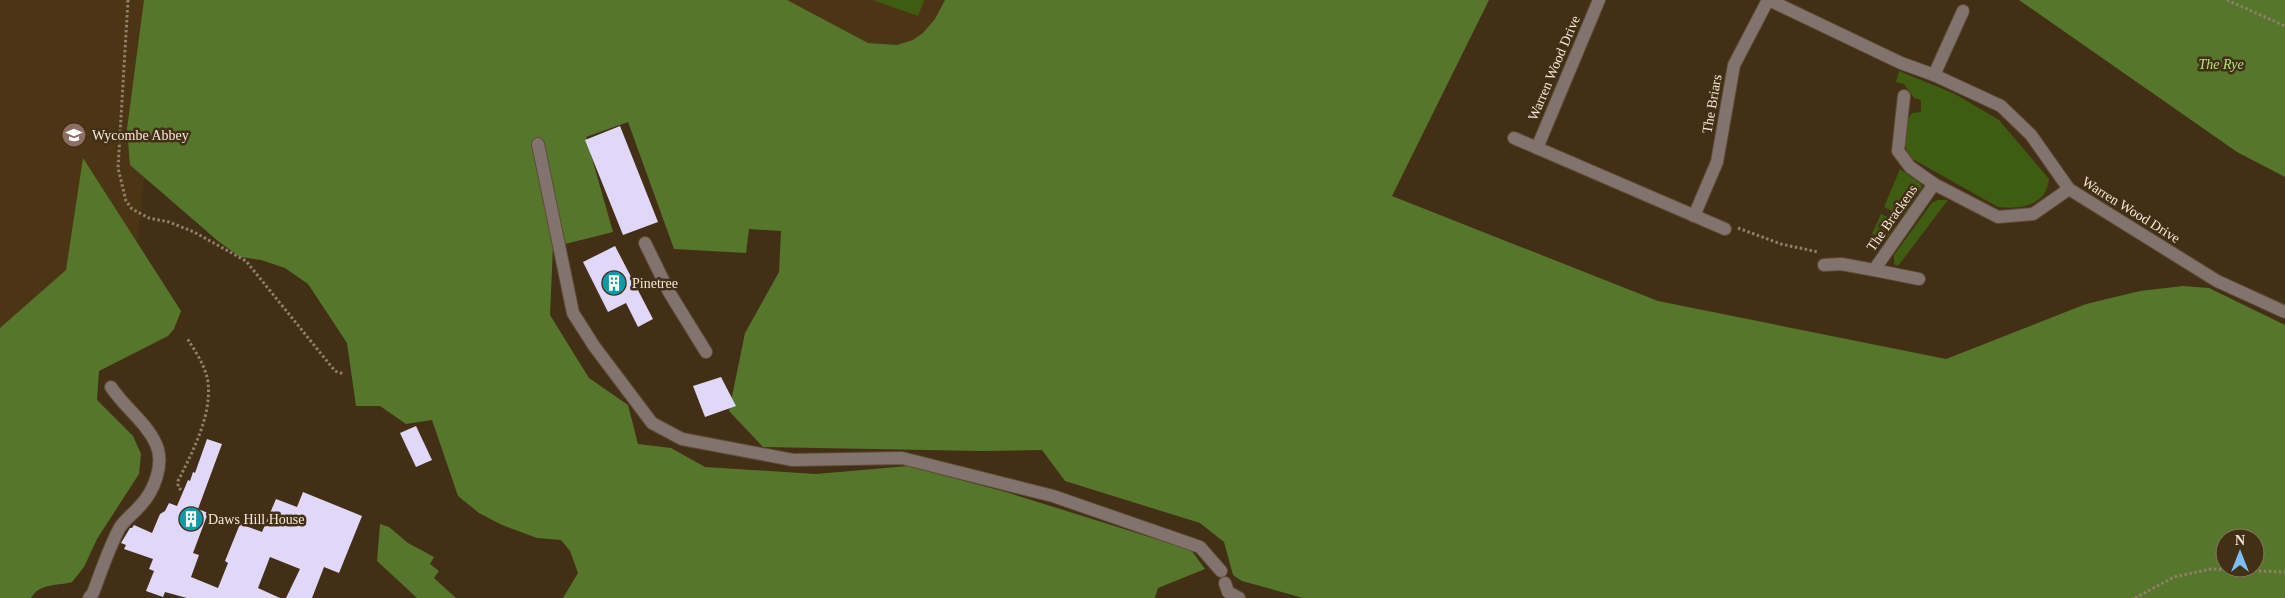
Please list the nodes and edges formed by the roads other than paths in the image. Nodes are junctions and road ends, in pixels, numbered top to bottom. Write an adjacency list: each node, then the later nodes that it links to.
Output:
1 (1599, 0): 8 (street, Warren Wood Drive)
2 (1768, 0): 4 (street, Warren Wood Drive); 11 (street, The Briars)
3 (1963, 12): 4 (street)
4 (1934, 75): 10 (street, Warren Wood Drive)
5 (1904, 96): 9 (street, The Brackens)
6 (1514, 138): 8 (street)
7 (538, 144): 21 (street)
8 (1537, 148): 11 (street)
9 (1934, 184): 10 (street, The Brackens); 15 (street, The Brackens)
10 (2069, 189): 17 (street, Warren Wood Drive)
11 (1694, 216): 12 (street)
12 (1726, 230)
13 (645, 243): 18 (street)
14 (1824, 265): 15 (street, The Brackens)
15 (1874, 270): 16 (street, The Brackens)
16 (1919, 279)
17 (2285, 312)
18 (706, 352)
19 (111, 387): 20 (street)
20 (89, 598)
21 (1239, 598)

